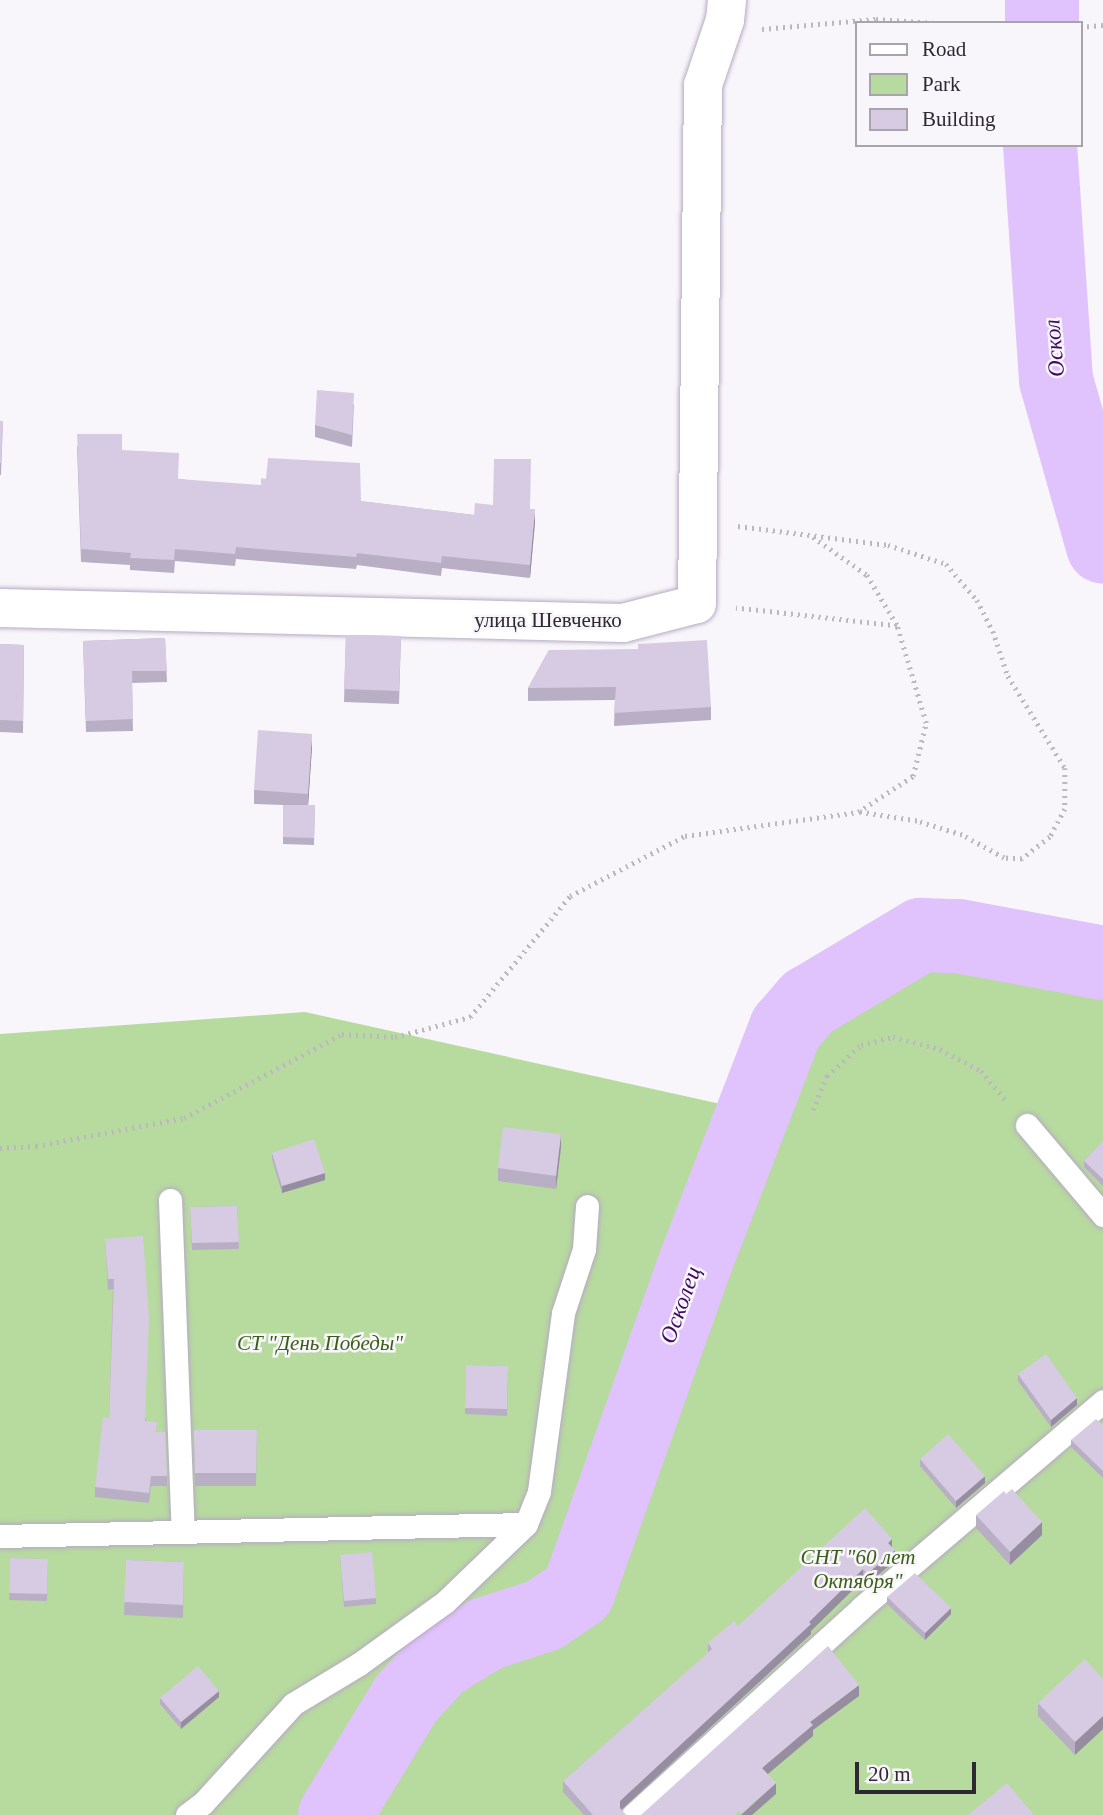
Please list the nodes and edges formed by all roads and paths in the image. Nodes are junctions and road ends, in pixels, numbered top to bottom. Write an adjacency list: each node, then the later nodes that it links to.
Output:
1 (723, 18): 2 (path); 5 (street)
2 (906, 21)
3 (1103, 25): 4 (path)
4 (1082, 27)
5 (697, 519): 6 (path); 7 (street)
6 (809, 535): 9 (path); 10 (path)
7 (696, 604): 8 (street, улица Шевченко); 9 (path)
8 (0, 608)
9 (897, 626): 10 (path)
10 (858, 812): 13 (path)
11 (813, 1110): 12 (path)
12 (1027, 1125): 16 (lane)
13 (0, 1147)
14 (170, 1200): 19 (lane)
15 (587, 1206): 18 (lane)
16 (1103, 1215)
17 (1103, 1401): 22 (lane)
18 (526, 1524): 19 (lane); 21 (lane)
19 (183, 1532): 20 (lane)
20 (0, 1535)
21 (187, 1815)
22 (633, 1815)

